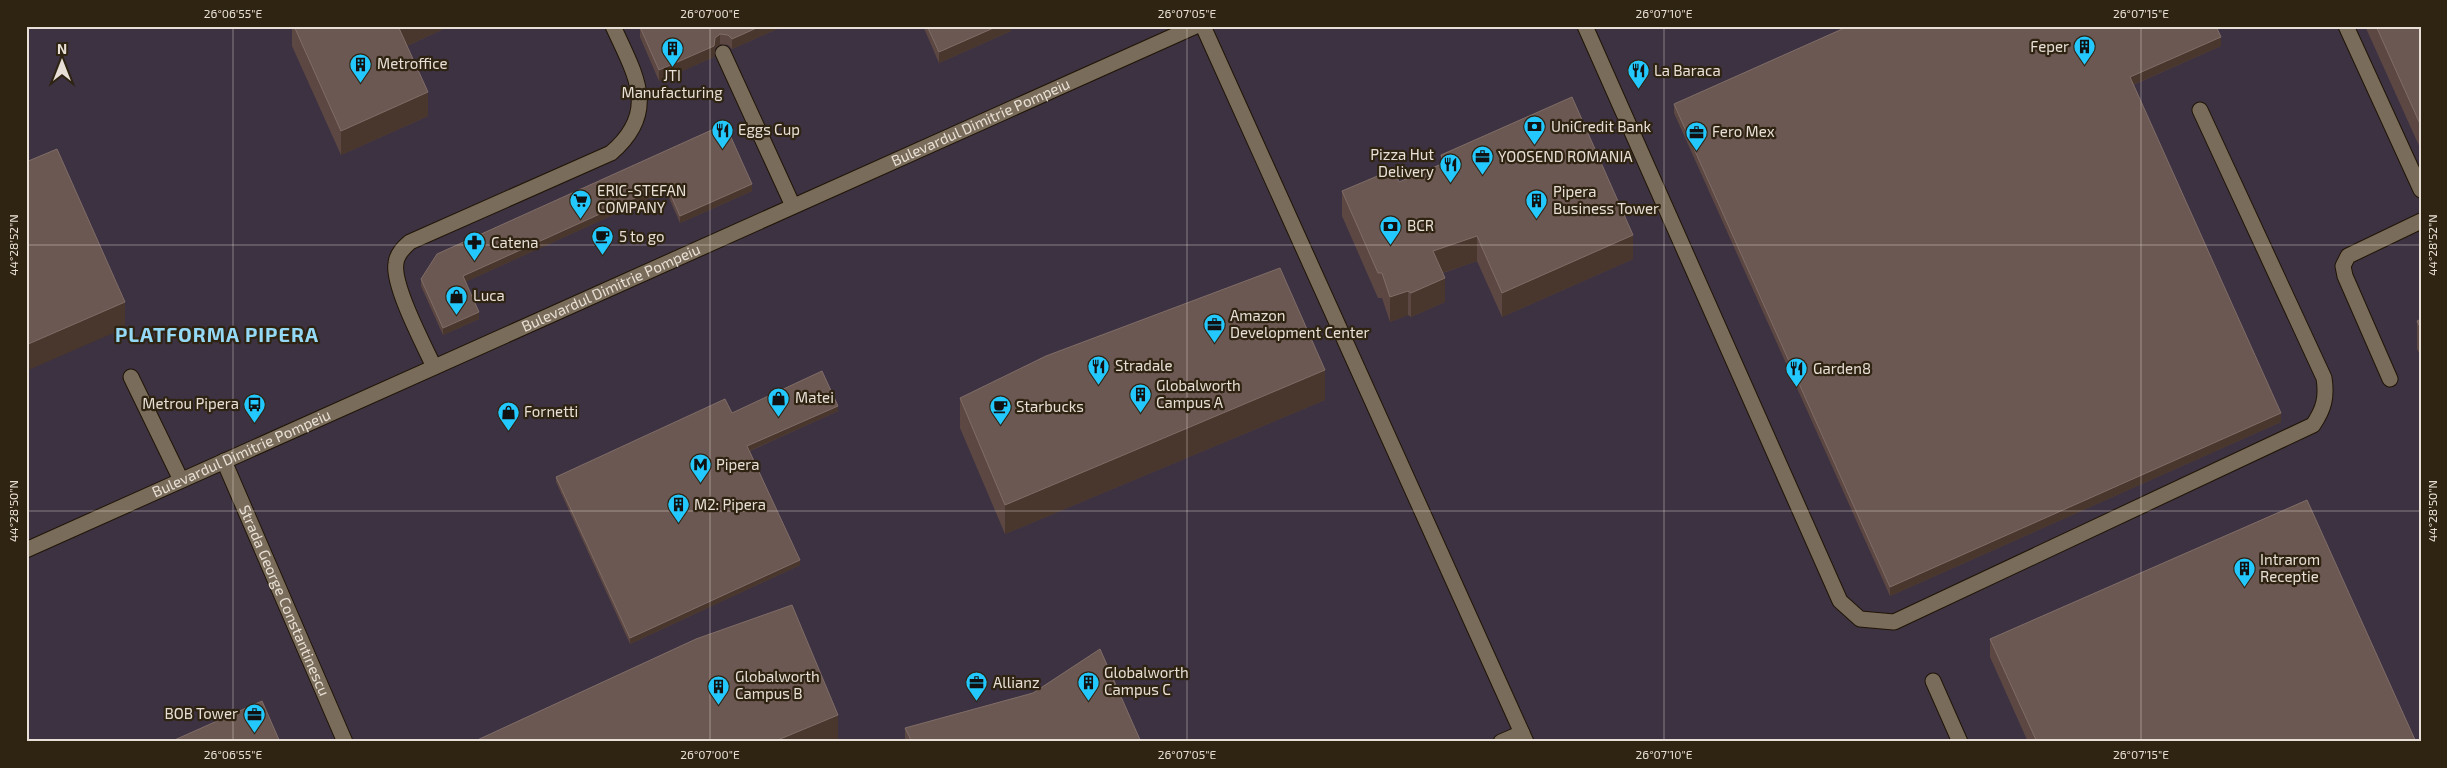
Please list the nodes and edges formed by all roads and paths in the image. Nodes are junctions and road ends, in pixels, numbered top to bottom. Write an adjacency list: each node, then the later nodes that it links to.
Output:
1 (613, 26): 11 (street)
2 (1196, 26): 9 (street, Bulevardul Dimitrie Pompeiu)
3 (1203, 26): 18 (street)
4 (1585, 26): 7 (street)
5 (2346, 26): 8 (street)
6 (723, 53): 9 (street)
7 (2200, 110)
8 (2421, 190)
9 (793, 206): 11 (street, Bulevardul Dimitrie Pompeiu)
10 (2421, 221): 13 (street)
11 (434, 367): 14 (street, Bulevardul Dimitrie Pompeiu)
12 (130, 377): 15 (street)
13 (2390, 379)
14 (224, 461): 15 (street, Bulevardul Dimitrie Pompeiu); 19 (street, Strada George Constantinescu)
15 (181, 480): 16 (street, Bulevardul Dimitrie Pompeiu)
16 (26, 550)
17 (1933, 681): 21 (street)
18 (1524, 737): 20 (street)
19 (345, 742)
20 (1501, 742)
21 (1960, 742)

